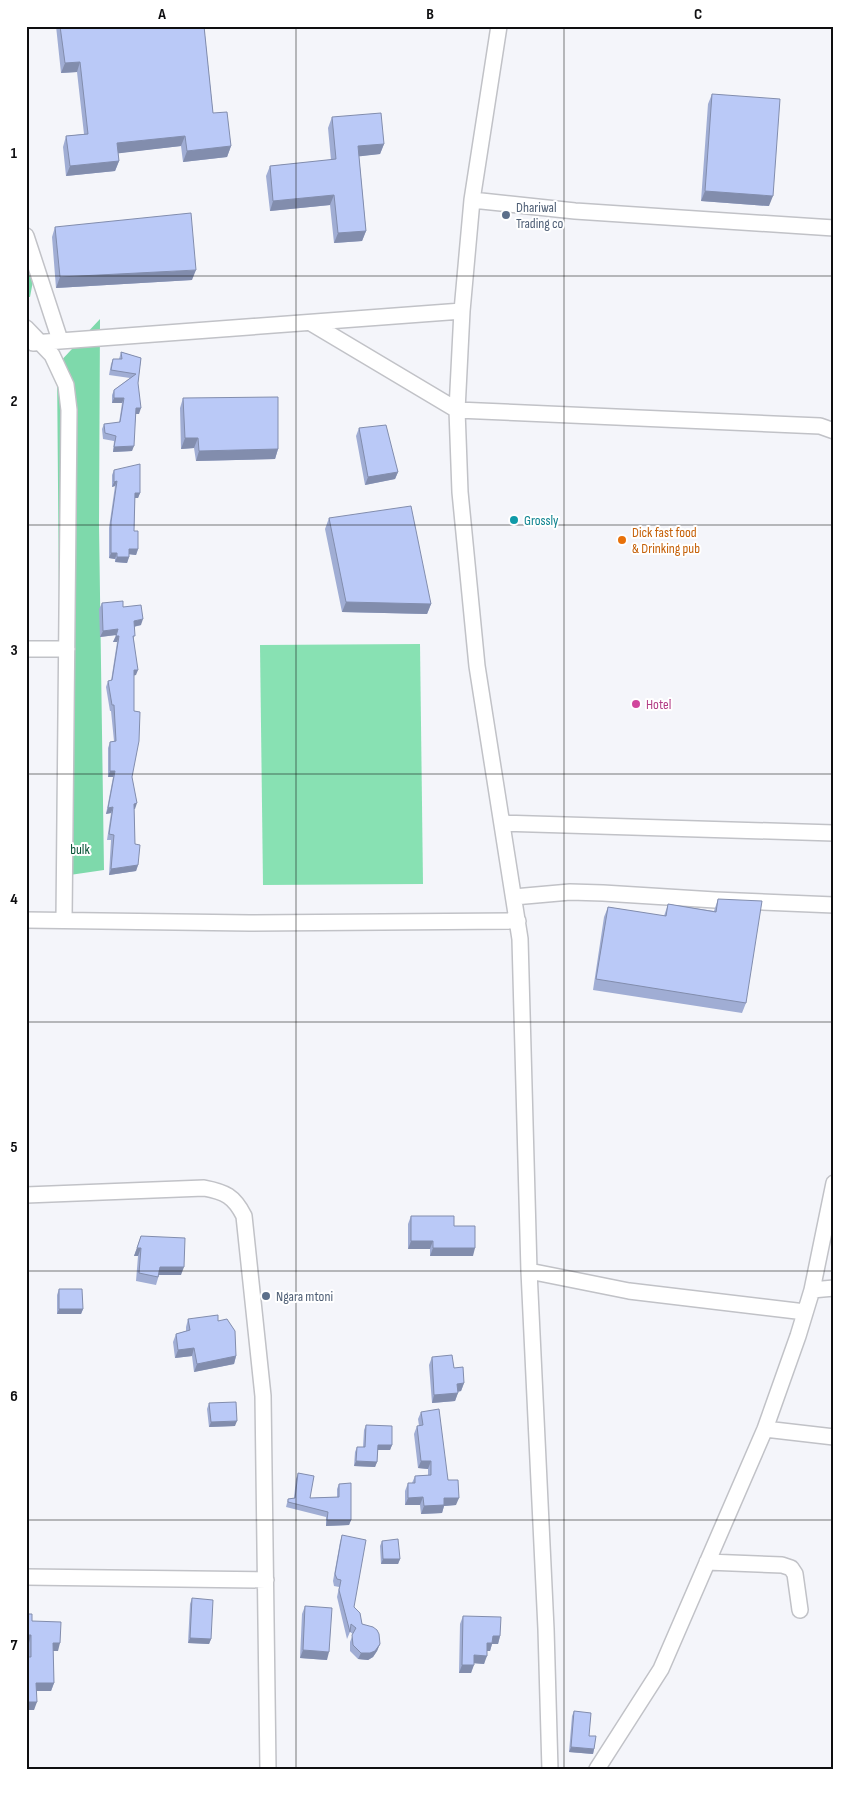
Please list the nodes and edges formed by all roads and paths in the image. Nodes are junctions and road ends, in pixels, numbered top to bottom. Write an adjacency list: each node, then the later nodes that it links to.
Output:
1 (499, 26): 2 (street)
2 (472, 200): 3 (street); 5 (street)
3 (834, 228)
4 (26, 236): 8 (street)
5 (462, 311): 6 (street); 10 (street)
6 (311, 323): 8 (street); 10 (street)
7 (26, 328): 9 (street)
8 (60, 340): 9 (street)
9 (33, 343): 13 (street)
10 (457, 410): 11 (street); 14 (street)
11 (834, 431)
12 (26, 649): 13 (street)
13 (67, 649): 19 (street)
14 (503, 823): 15 (street); 16 (street)
15 (834, 833)
16 (514, 897): 17 (street); 20 (street)
17 (834, 905)
18 (26, 920): 19 (street)
19 (64, 920): 20 (street)
20 (518, 921): 23 (street)
21 (834, 1183): 25 (street)
22 (26, 1195): 31 (street)
23 (529, 1271): 26 (street); 35 (street)
24 (834, 1288): 25 (street)
25 (812, 1290): 26 (street)
26 (805, 1312): 27 (street)
27 (764, 1429): 28 (street); 29 (street)
28 (834, 1437)
29 (707, 1562): 32 (street); 33 (street)
30 (26, 1576): 31 (street)
31 (266, 1580): 34 (street)
32 (800, 1610)
33 (596, 1769): 36 (street); 37 (street)
34 (268, 1770)
35 (550, 1770)
36 (592, 1770)
37 (611, 1770)

